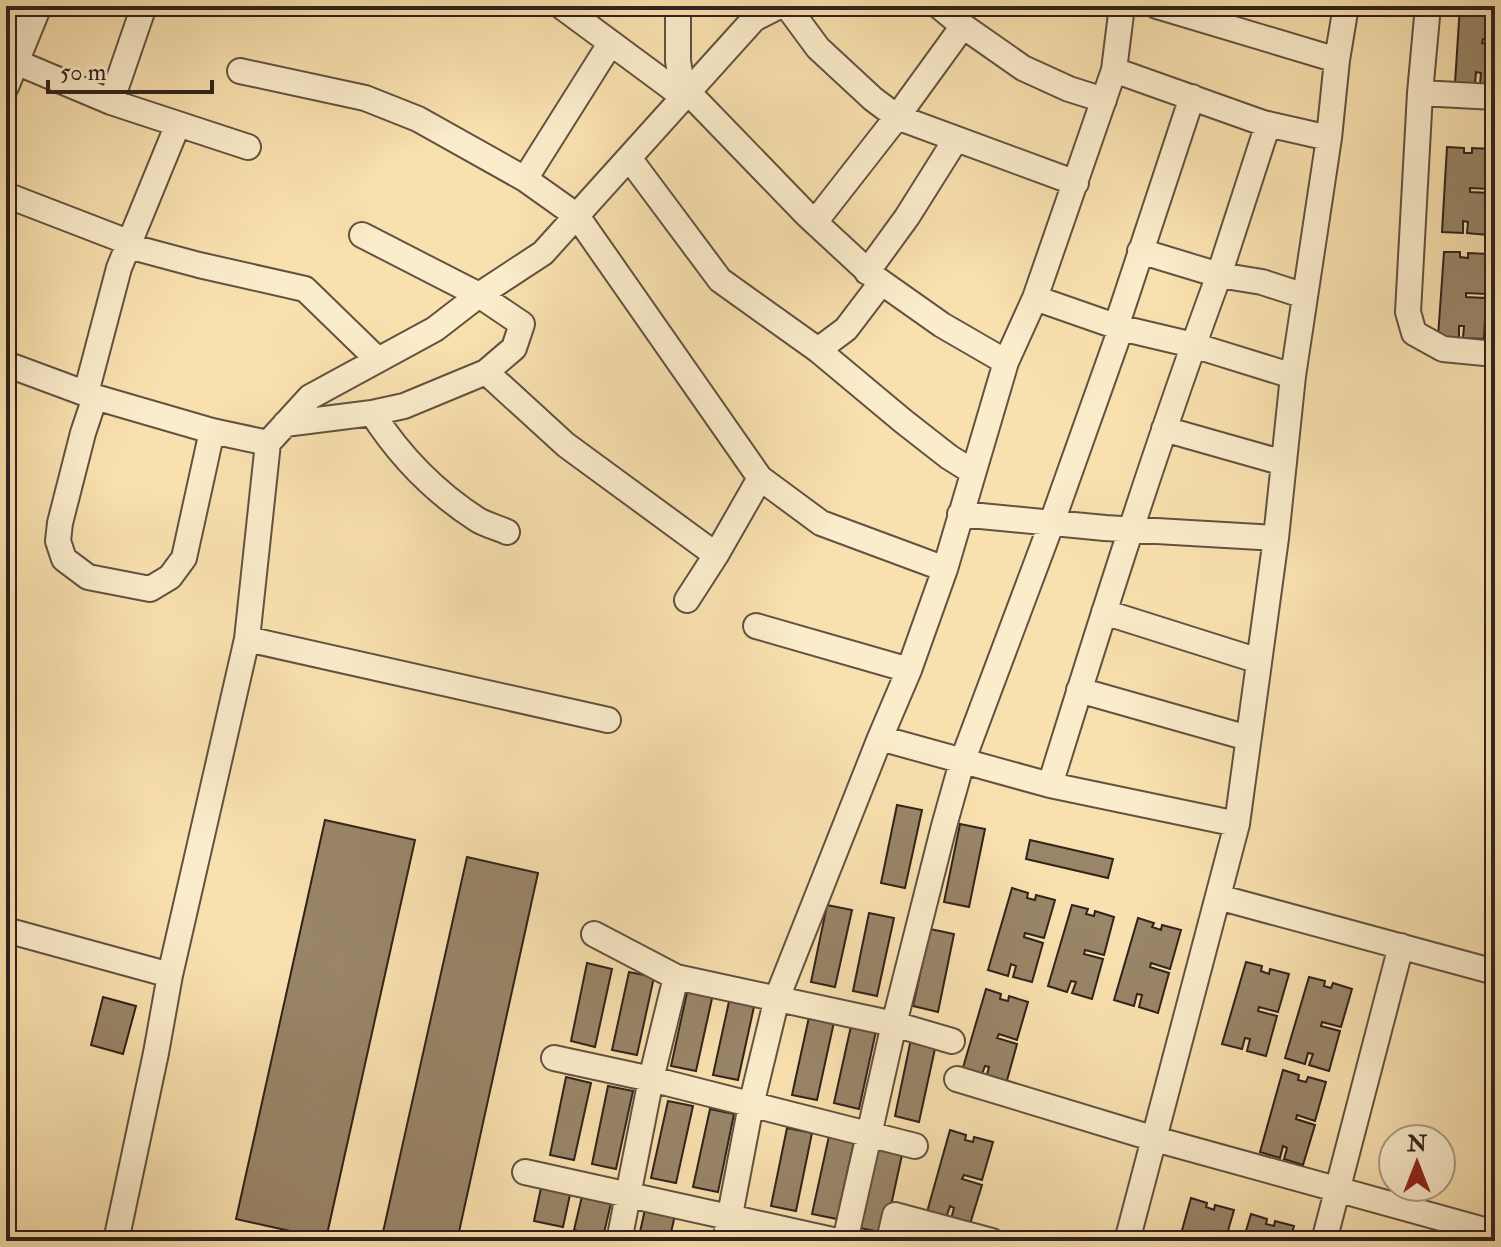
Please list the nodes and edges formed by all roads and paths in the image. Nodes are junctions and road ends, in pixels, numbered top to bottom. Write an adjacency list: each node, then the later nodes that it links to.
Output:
1 (19, 6): 14 (street)
2 (39, 6): 17 (street)
3 (144, 6): 26 (street)
4 (561, 6): 15 (street)
5 (678, 6): 22 (street)
6 (779, 6): 22 (street)
7 (787, 6): 27 (street)
8 (939, 6): 13 (street)
9 (1122, 6): 18 (street)
10 (1157, 6): 16 (street)
11 (1346, 6): 16 (street)
12 (1428, 6): 21 (street)
13 (963, 26): 25 (street); 27 (street)
14 (6, 36)
15 (610, 44): 22 (street); 34 (street)
16 (1337, 60): 30 (street)
17 (16, 62): 20 (street); 26 (street)
18 (1114, 70): 23 (street); 25 (street)
19 (240, 71): 34 (street)
20 (6, 87)
21 (1420, 93): 24 (street); 50 (street)
22 (686, 95): 33 (street); 38 (street)
23 (1192, 97): 29 (street); 41 (street)
24 (1495, 97)
25 (1104, 100): 35 (street)
26 (111, 102): 28 (street)
27 (897, 117): 31 (street); 38 (street)
28 (178, 124): 32 (street); 40 (street)
29 (1268, 124): 30 (street); 42 (street)
30 (1329, 138): 45 (street)
31 (956, 139): 35 (street); 43 (street)
32 (248, 147)
33 (629, 158): 37 (street); 49 (street)
34 (525, 179): 37 (street)
35 (1076, 183): 46 (street)
36 (6, 195): 40 (street)
37 (577, 216): 44 (street); 64 (street)
38 (815, 222): 43 (street)
39 (362, 235): 44 (street)
40 (128, 242): 51 (street); 56 (street)
41 (1140, 251): 42 (street); 47 (street)
42 (1219, 275): 45 (street); 48 (street)
43 (874, 277): 49 (street); 52 (street)
44 (479, 295): 51 (street); 54 (street)
45 (1305, 296): 55 (street)
46 (1035, 298): 47 (street); 52 (street)
47 (1118, 328): 48 (street); 66 (street)
48 (1193, 345): 55 (street); 59 (street)
49 (818, 350): 63 (street)
50 (1495, 354)
51 (377, 359): 58 (street)
52 (1006, 362): 63 (street)
53 (6, 364): 56 (street)
54 (486, 372): 57 (street); 70 (street)
55 (1293, 376): 62 (street)
56 (91, 395): 60 (street); 60 (street)
57 (372, 413): 58 (street); 68 (street)
58 (285, 424): 61 (street)
59 (1164, 429): 62 (street); 67 (street)
60 (212, 431): 61 (street)
61 (268, 443): 75 (street)
62 (1284, 463): 69 (street)
63 (973, 472): 65 (street)
64 (760, 478): 70 (street); 71 (street)
65 (960, 514): 66 (street); 71 (street)
66 (1052, 522): 67 (street); 82 (street)
67 (1130, 529): 69 (street); 73 (street)
68 (507, 532)
69 (1276, 538): 76 (street)
70 (716, 555): 72 (street)
71 (945, 569): 77 (street)
72 (687, 600)
73 (1104, 612): 76 (street); 78 (street)
74 (756, 626): 77 (street)
75 (247, 639): 79 (street); 90 (street)
76 (1259, 661): 81 (street)
77 (909, 670): 80 (street)
78 (1079, 690): 81 (street); 83 (street)
79 (608, 720)
80 (880, 738): 82 (street); 92 (street)
81 (1248, 738): 84 (street)
82 (962, 762): 83 (street); 93 (street)
83 (1050, 785): 84 (street)
84 (1237, 824): 85 (street)
85 (1218, 897): 88 (street); 100 (street)
86 (6, 930): 90 (street)
87 (594, 934): 91 (street)
88 (1401, 946): 89 (street); 103 (street)
89 (1495, 972)
90 (170, 975): 107 (street)
91 (676, 977): 92 (street); 96 (street)
92 (777, 998): 93 (street); 98 (street)
93 (894, 1024): 94 (street); 99 (street)
94 (952, 1041)
95 (554, 1058): 96 (street)
96 (651, 1079): 98 (street); 104 (street)
97 (957, 1079): 100 (street)
98 (751, 1105): 99 (street); 105 (street)
99 (870, 1133): 101 (street); 111 (street)
100 (1155, 1139): 103 (street); 114 (street)
101 (915, 1146)
102 (525, 1172): 104 (street)
103 (1339, 1190): 106 (street); 115 (street)
104 (628, 1193): 105 (street); 108 (street)
105 (729, 1217): 109 (street); 110 (street)
106 (1495, 1233)
107 (116, 1241)
108 (619, 1241)
109 (725, 1241)
110 (837, 1241)
111 (845, 1241)
112 (889, 1241): 113 (street)
113 (992, 1241)
114 (1127, 1241)
115 (1324, 1241)

